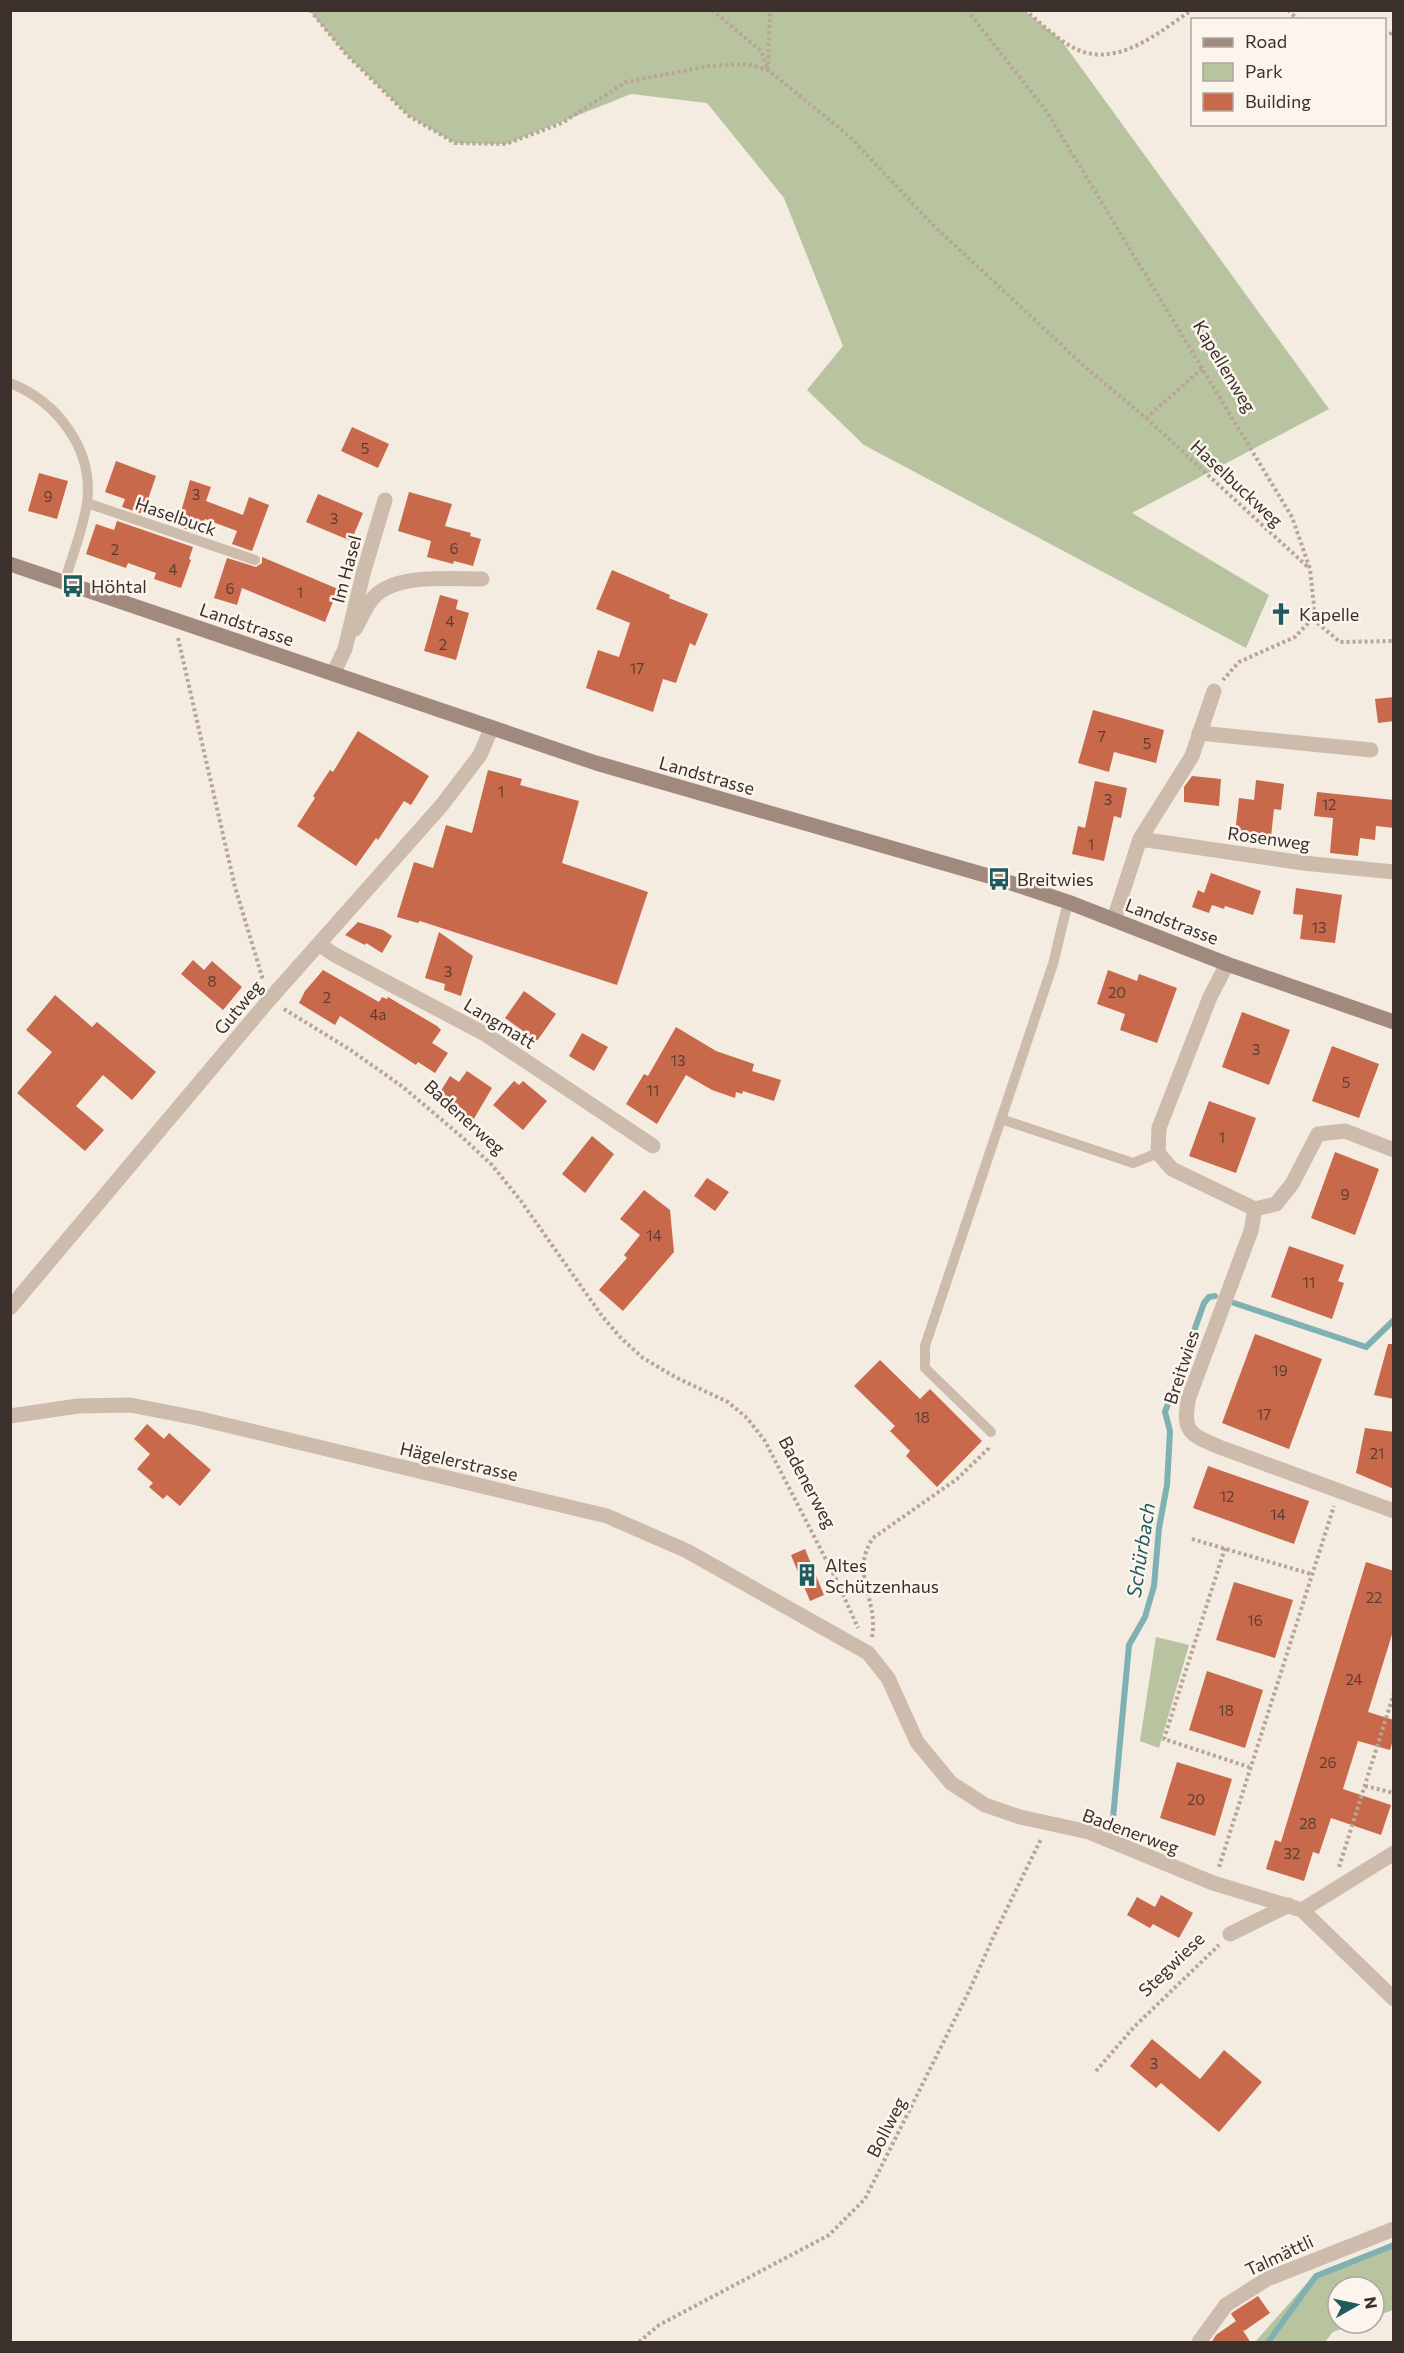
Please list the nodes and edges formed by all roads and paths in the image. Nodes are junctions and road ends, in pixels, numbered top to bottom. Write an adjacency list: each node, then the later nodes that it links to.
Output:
1 (310, 10): 7 (path)
2 (712, 10): 7 (path)
3 (770, 10): 7 (path)
4 (967, 10): 8 (path, Kapellenweg)
5 (1025, 10): 6 (path)
6 (1192, 10)
7 (768, 70): 10 (path, Haselbuckweg)
8 (1203, 368): 10 (path); 15 (path, Kapellenweg)
9 (10, 383): 12 (lane)
10 (1146, 418): 15 (path, Haselbuckweg)
11 (386, 500): 21 (street, Im Hasel)
12 (87, 503): 13 (lane, Haselbuck); 17 (lane)
13 (255, 560)
14 (10, 564): 17 (main road, Landstrasse)
15 (1310, 569): 18 (path, Kapellenweg)
16 (482, 579): 21 (street, Im Hasel)
17 (64, 583): 19 (main road, Landstrasse)
18 (1312, 619): 20 (path); 23 (path)
19 (174, 620): 22 (main road, Landstrasse); 33 (path)
20 (1394, 641)
21 (345, 649): 22 (street, Im Hasel)
22 (333, 674): 24 (main road, Landstrasse)
23 (1214, 691): 25 (street)
24 (491, 729): 29 (main road, Landstrasse); 31 (street, Gutweg)
25 (1199, 733): 26 (street); 27 (street)
26 (1371, 750)
27 (1140, 840): 28 (street, Rosenweg); 30 (street)
28 (1394, 872)
29 (1068, 902): 30 (main road, Landstrasse); 35 (lane)
30 (1114, 920): 32 (main road, Landstrasse)
31 (320, 945): 33 (street, Gutweg); 36 (street, Langmatt)
32 (1227, 964): 34 (main road, Landstrasse); 38 (street)
33 (269, 1000): 40 (street, Gutweg); 48 (path, Badenerweg)
34 (1394, 1022)
35 (1001, 1119): 38 (lane); 42 (lane)
36 (653, 1146)
37 (1394, 1150): 39 (street)
38 (1158, 1152): 39 (street)
39 (1255, 1209): 43 (street, Breitwies)
40 (10, 1308)
41 (10, 1416): 48 (street, Hägelerstrasse)
42 (991, 1432): 48 (path)
43 (1340, 1491): 44 (street, Breitwies); 47 (path)
44 (1394, 1511)
45 (1192, 1539): 46 (path)
46 (1225, 1548): 47 (path); 50 (path)
47 (1311, 1574): 50 (path)
48 (868, 1653): 53 (street, Badenerweg)
49 (1394, 1693): 51 (path)
50 (1250, 1767): 55 (path)
51 (1365, 1786): 52 (path); 56 (path)
52 (1394, 1793)
53 (1048, 1824): 55 (street, Badenerweg); 62 (path, Bollweg)
54 (1394, 1853): 56 (street, Stegwiese)
55 (1213, 1883): 57 (street, Badenerweg)
56 (1334, 1888): 57 (street, Stegwiese)
57 (1295, 1908): 58 (street, Stegwiese); 59 (street, Badenerweg)
58 (1230, 1934): 60 (path, Stegwiese)
59 (1394, 1999)
60 (1096, 2071)
61 (1394, 2229): 63 (street, Talmättli)
62 (639, 2343)
63 (1199, 2343)

